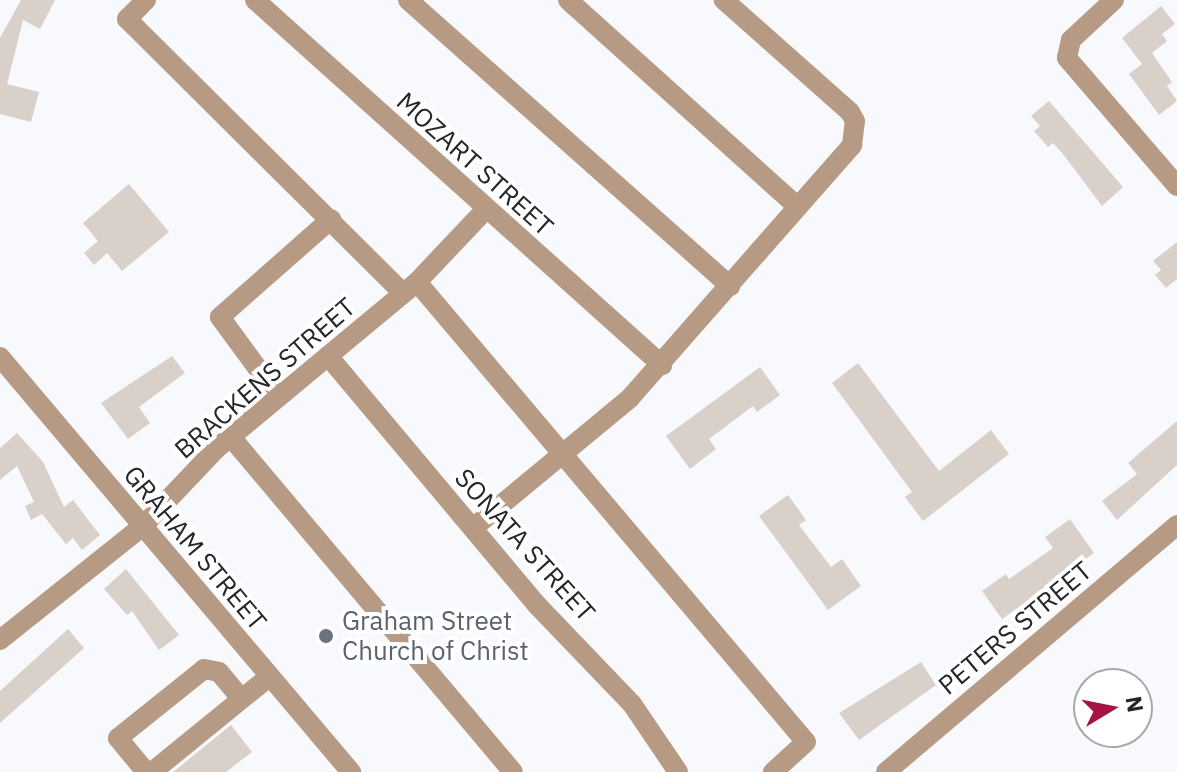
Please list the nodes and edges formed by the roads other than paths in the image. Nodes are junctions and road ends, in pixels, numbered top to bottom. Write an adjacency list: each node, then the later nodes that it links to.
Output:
1 (146, 0): 10 (street)
2 (255, 0): 9 (street, MOZART STREET)
3 (408, 0): 11 (street)
4 (568, 0): 8 (street)
5 (724, 0): 8 (street)
6 (1114, 0): 7 (street)
7 (1177, 186)
8 (798, 207): 11 (street)
9 (485, 210): 12 (street, BRACKENS STREET); 15 (street, MOZART STREET)
10 (331, 219): 12 (street); 16 (street)
11 (730, 286): 15 (street)
12 (410, 287): 13 (street, BRACKENS STREET); 18 (street)
13 (328, 356): 16 (street, BRACKENS STREET); 21 (street, SONATA STREET)
14 (0, 357): 20 (street, GRAHAM STREET)
15 (662, 365): 18 (street)
16 (278, 396): 17 (street, BRACKENS STREET)
17 (230, 436): 20 (street, BRACKENS STREET); 28 (street)
18 (563, 453): 21 (street); 30 (street)
19 (1177, 525): 31 (street, PETERS STREET)
20 (143, 526): 22 (street, BRACKENS STREET); 23 (street, GRAHAM STREET)
21 (473, 528): 29 (street, SONATA STREET)
22 (0, 640)
23 (270, 676): 24 (street); 27 (street, GRAHAM STREET)
24 (242, 699): 25 (street); 26 (street)
25 (146, 772)
26 (152, 772)
27 (351, 772)
28 (513, 772)
29 (678, 772)
30 (773, 772)
31 (886, 772)

